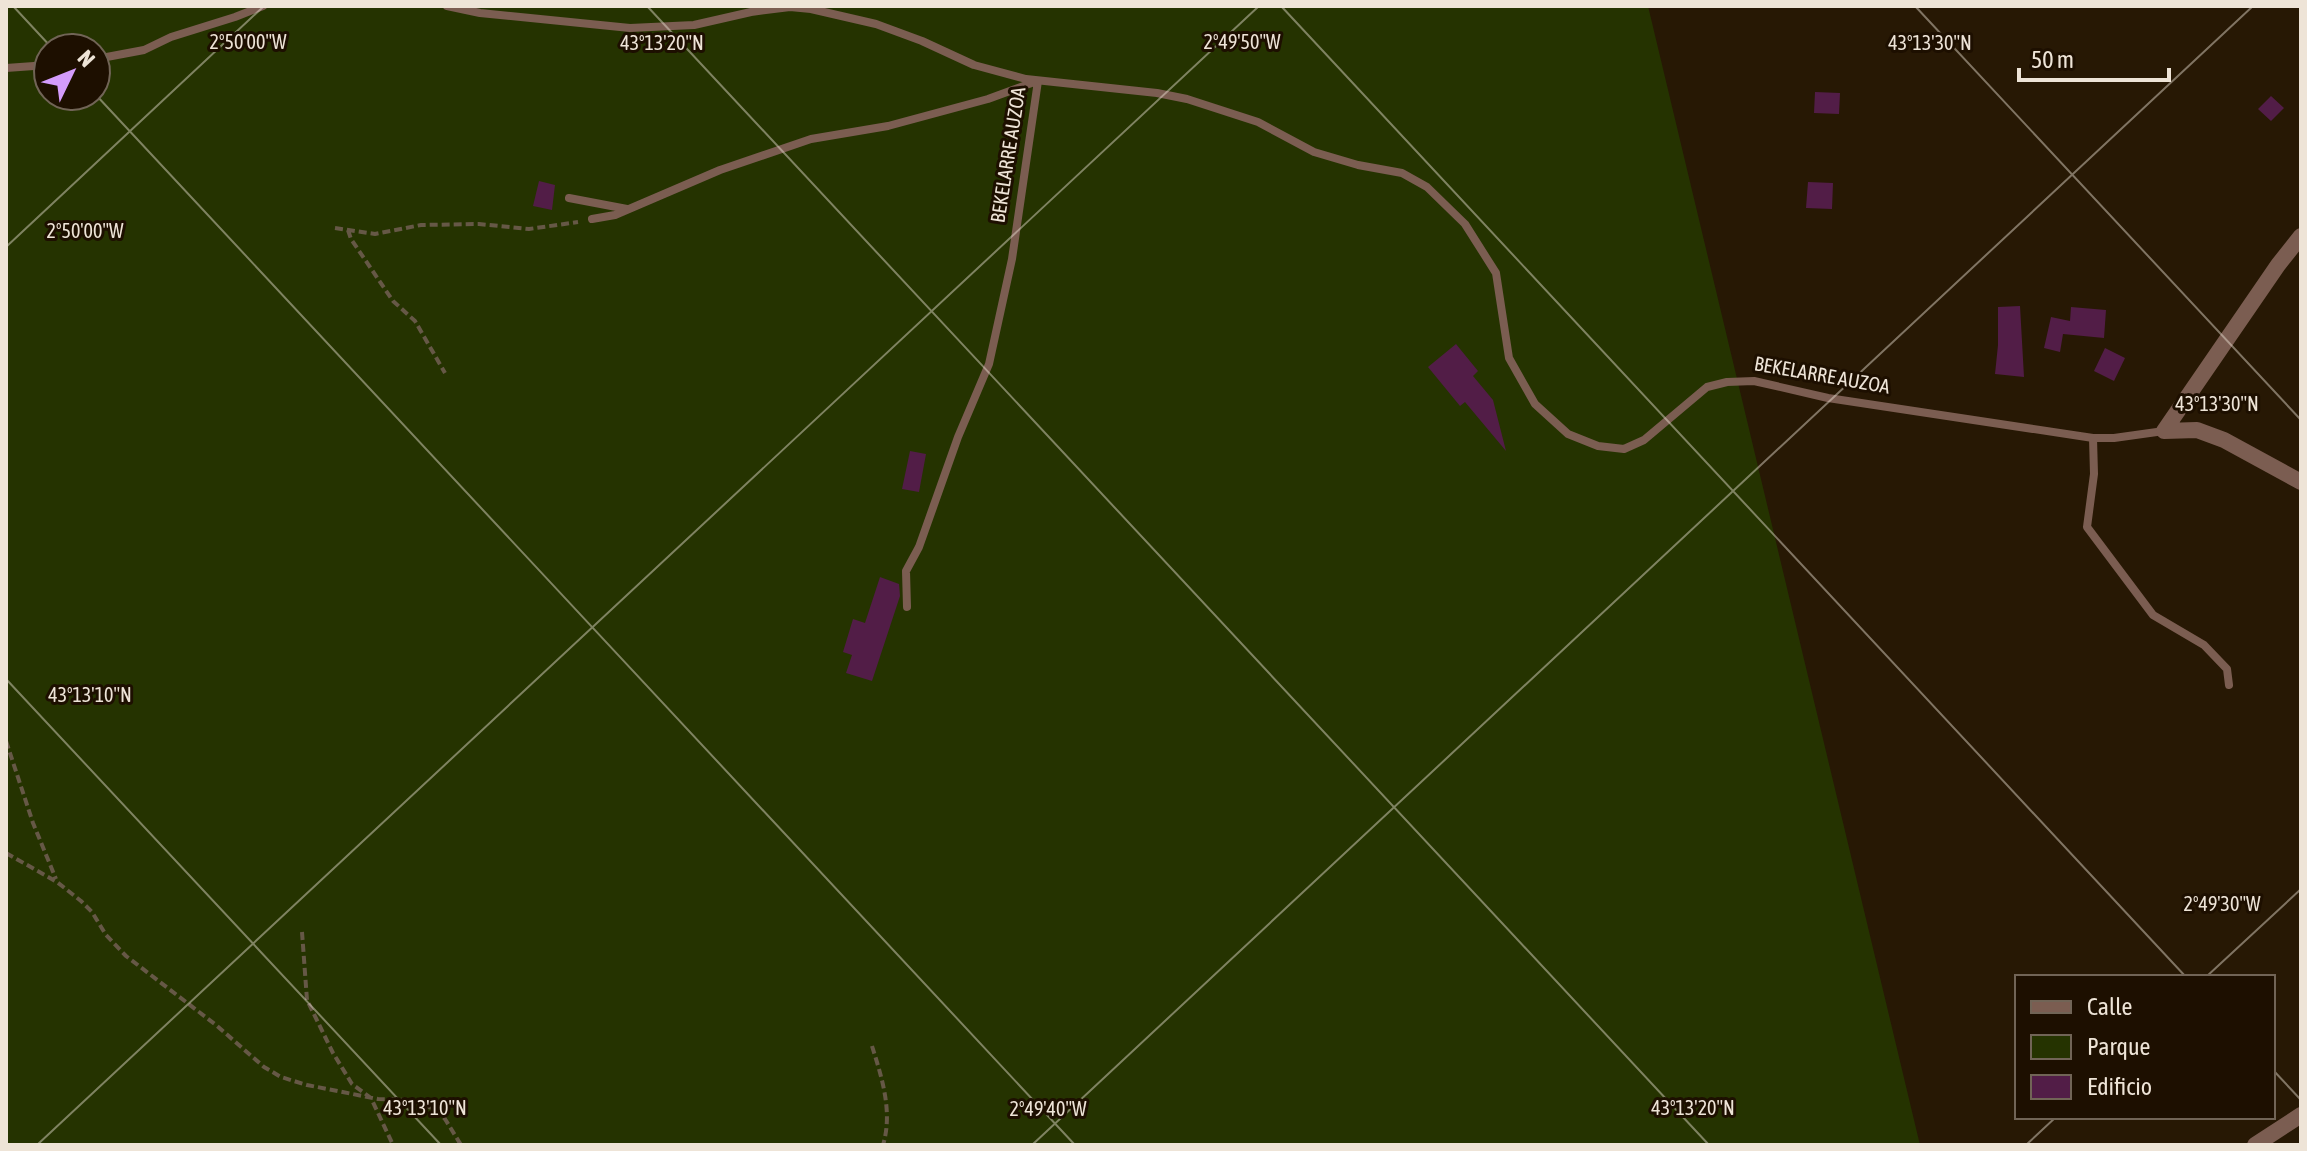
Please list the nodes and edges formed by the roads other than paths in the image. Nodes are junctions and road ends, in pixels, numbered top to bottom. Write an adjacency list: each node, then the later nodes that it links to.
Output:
1 (263, 6): 3 (lane)
2 (447, 6): 6 (lane)
3 (112, 56)
4 (32, 66): 5 (lane)
5 (6, 68)
6 (1038, 81): 8 (lane); 12 (lane, BEKELARRE AUZOA); 14 (lane, BEKELARRE AUZOA)
7 (569, 198): 8 (lane)
8 (628, 209): 9 (lane)
9 (592, 219)
10 (2301, 236): 11 (street)
11 (2164, 431): 12 (lane, BEKELARRE AUZOA); 13 (street, BEKELARRE AUZOA)
12 (2093, 438): 15 (lane)
13 (2301, 482)
14 (907, 607)
15 (2229, 685)
16 (2301, 1115): 17 (street)
17 (2255, 1145)

